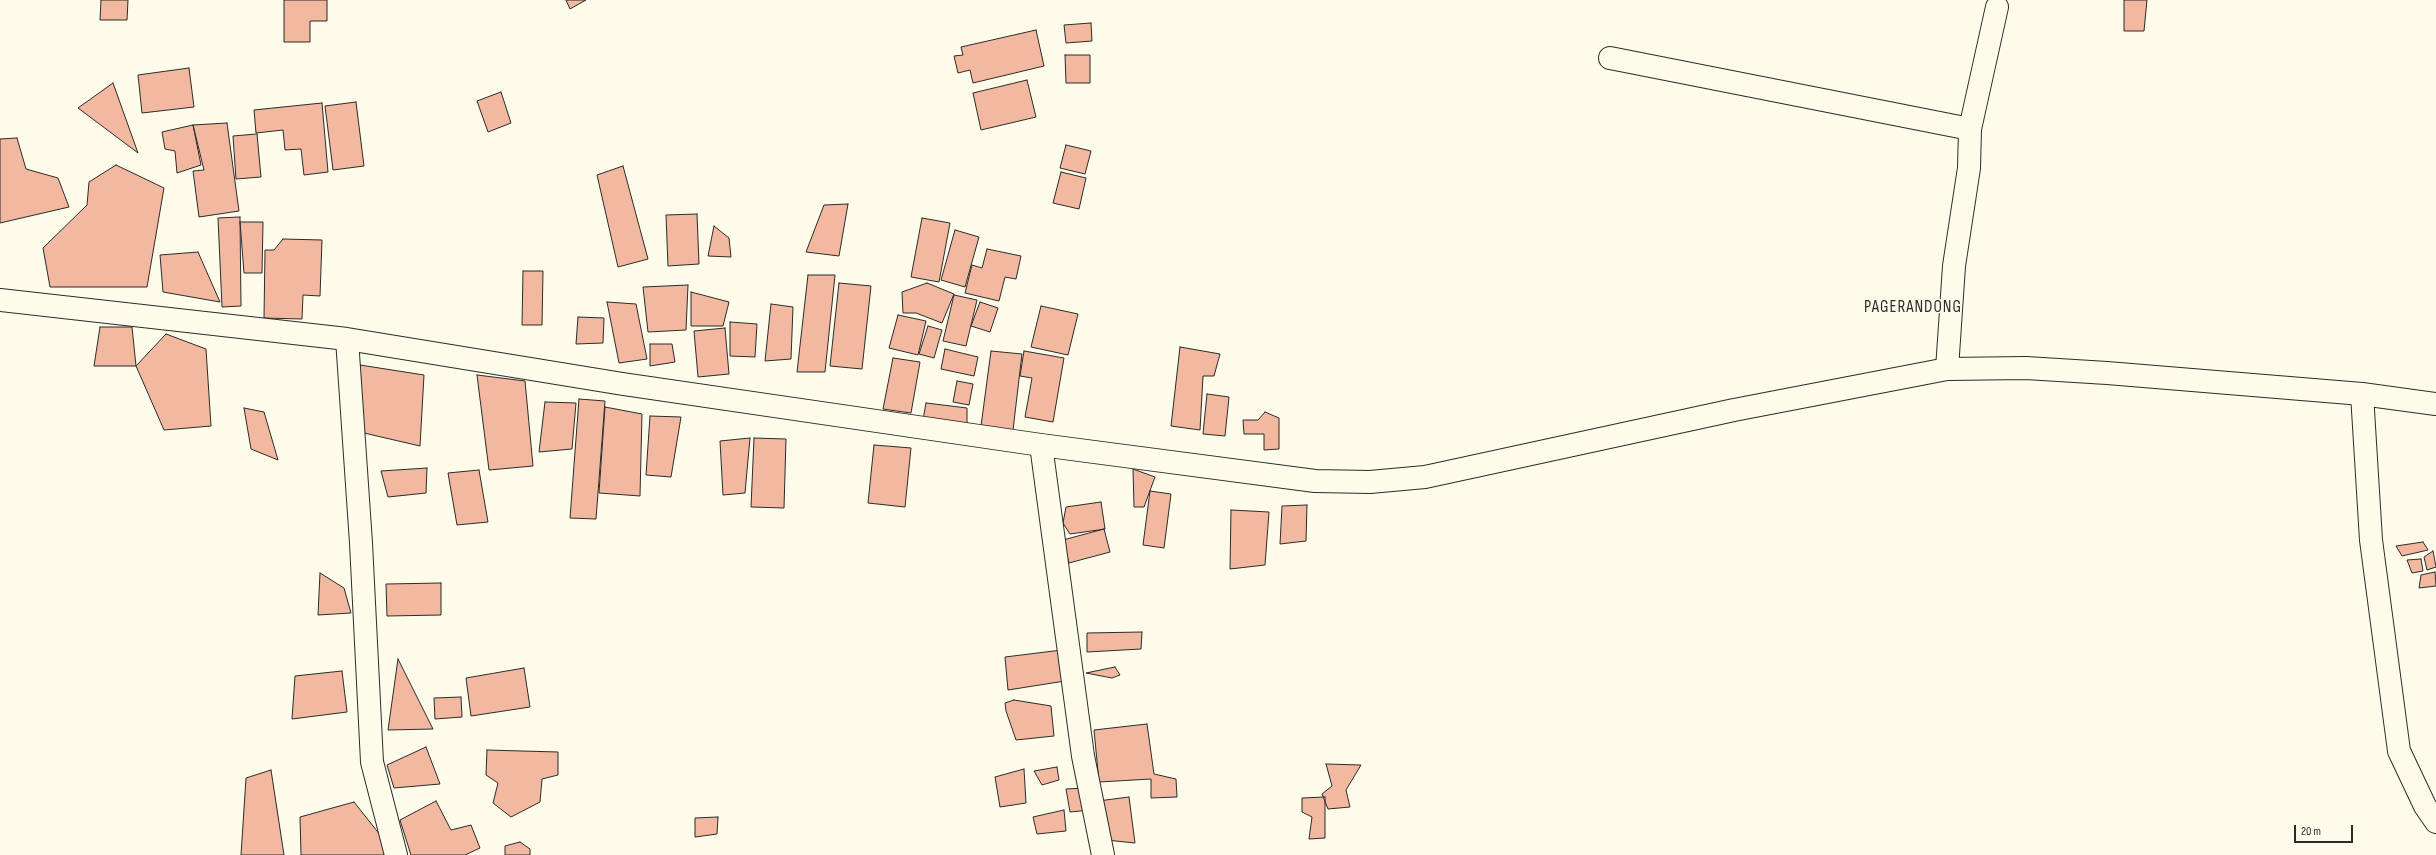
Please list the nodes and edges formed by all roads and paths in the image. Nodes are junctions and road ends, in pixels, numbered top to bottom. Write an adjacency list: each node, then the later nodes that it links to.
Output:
1 (1997, 7): 3 (street)
2 (1610, 58): 3 (street)
3 (1970, 128): 6 (street)
4 (0, 300): 5 (street)
5 (347, 339): 9 (street); 11 (street)
6 (1947, 369): 7 (street); 9 (street)
7 (2362, 394): 8 (street); 10 (street)
8 (2436, 404)
9 (1041, 445): 12 (street)
10 (2436, 822)
11 (396, 855)
12 (1102, 855)

